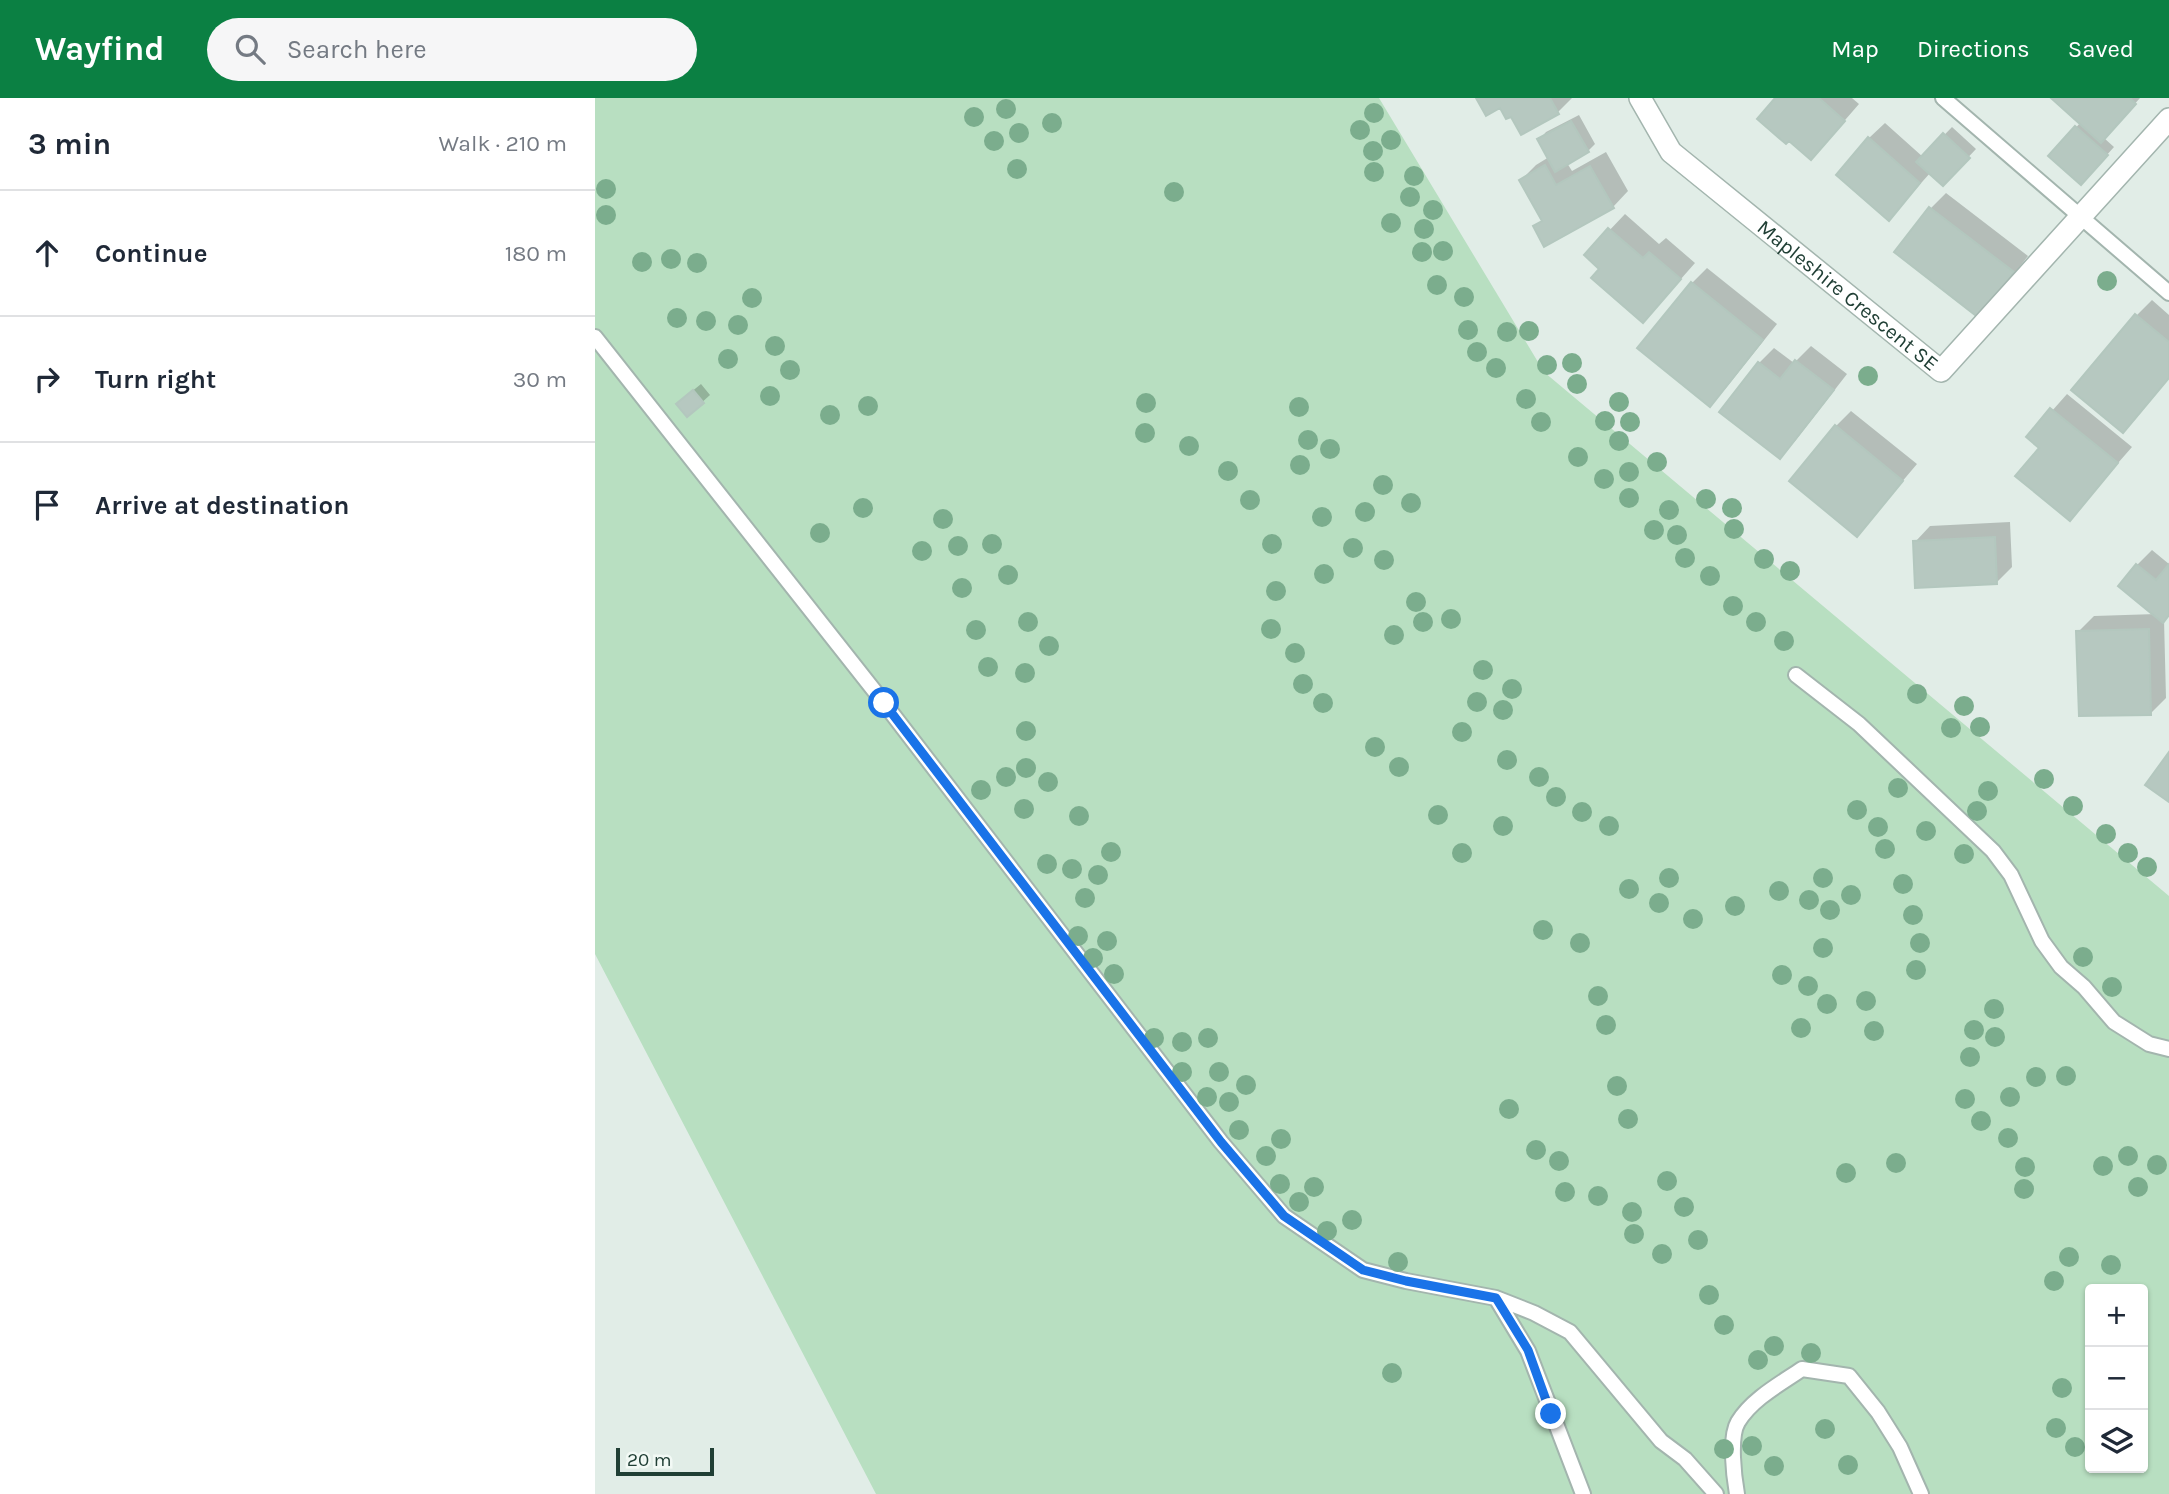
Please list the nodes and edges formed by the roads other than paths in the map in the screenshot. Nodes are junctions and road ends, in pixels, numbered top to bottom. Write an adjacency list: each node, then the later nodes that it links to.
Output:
1 (1640, 98): 4 (street, Mapleshire Crescent SE)
2 (1943, 98): 4 (lane)
3 (2169, 119): 4 (street, Mapleshire Crescent SE)
4 (2080, 216): 5 (lane)
5 (2169, 293)
6 (595, 337): 9 (lane)
7 (1796, 675): 8 (lane)
8 (2169, 1049)
9 (1496, 1298): 10 (lane); 11 (lane)
10 (1583, 1494)
11 (1716, 1494)
12 (1737, 1494): 13 (lane)
13 (1921, 1494)

